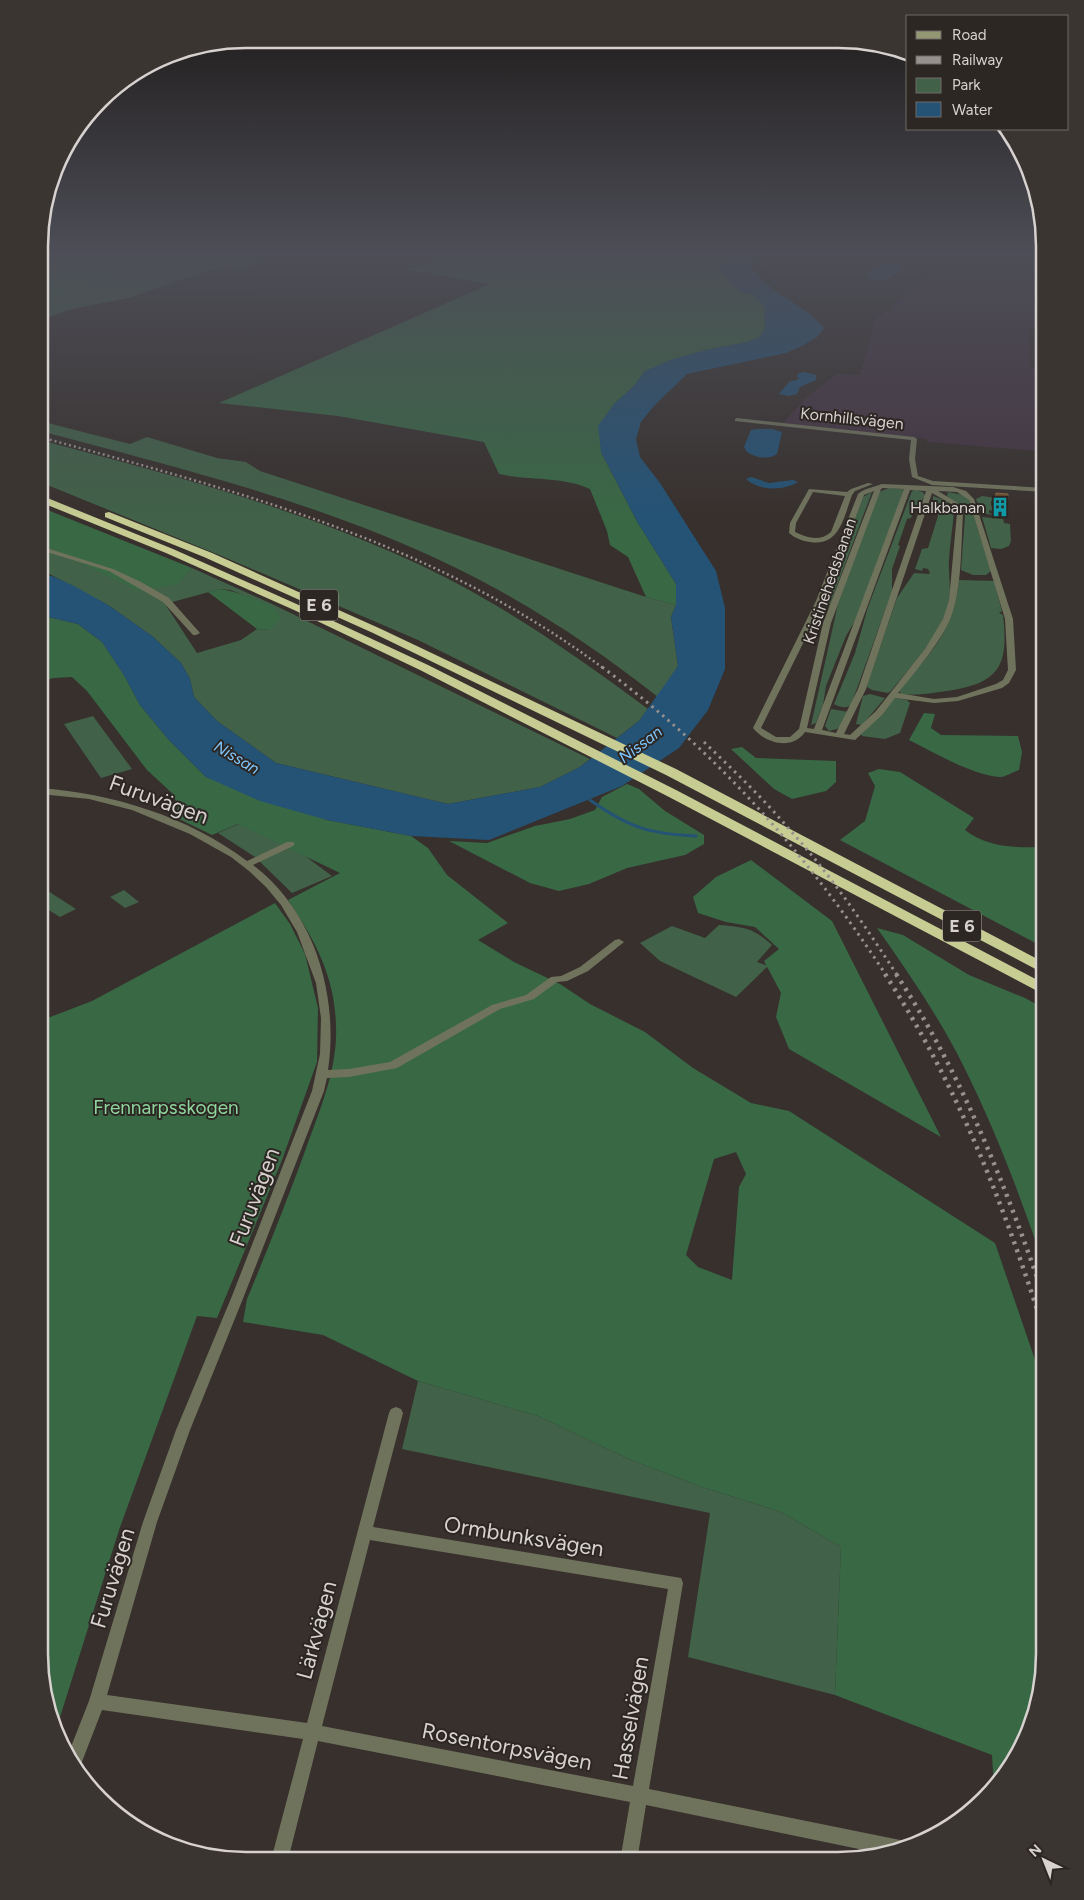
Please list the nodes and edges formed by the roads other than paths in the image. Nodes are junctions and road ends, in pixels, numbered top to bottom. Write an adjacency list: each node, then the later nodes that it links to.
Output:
1 (737, 420): 2 (street, Kornhillsvägen)
2 (926, 482): 3 (street); 6 (street)
3 (878, 486): 4 (street); 8 (street); 13 (street, Kristinehedsbanan); 13 (street)
4 (908, 487): 5 (street); 14 (street)
5 (930, 489): 12 (street); 12 (street); 15 (street)
6 (1036, 489)
7 (48, 491): 20 (highway, E 6)
8 (849, 494): 8 (street)
9 (48, 501): 21 (highway, E 6)
10 (48, 550): 11 (street)
11 (196, 633)
12 (892, 694): 15 (street)
13 (803, 729): 14 (street)
14 (817, 732): 15 (street)
15 (839, 736)
16 (48, 792): 18 (street, Furuvägen)
17 (290, 844): 18 (street)
18 (248, 864): 22 (street, Furuvägen)
19 (619, 942): 22 (street)
20 (1036, 964)
21 (1036, 985)
22 (322, 1074): 26 (street, Furuvägen)
23 (396, 1413): 24 (street, Lärkvägen)
24 (365, 1532): 25 (street, Ormbunksvägen); 27 (street, Lärkvägen)
25 (676, 1583): 29 (street, Hasselvägen)
26 (97, 1700): 27 (street, Rosentorpsvägen); 28 (street, Furuvägen)
27 (313, 1732): 29 (street, Rosentorpsvägen); 31 (street, Lärkvägen)
28 (76, 1757)
29 (639, 1795): 30 (street, Rosentorpsvägen); 32 (street, Hasselvägen)
30 (888, 1846)
31 (282, 1852)
32 (630, 1852)

